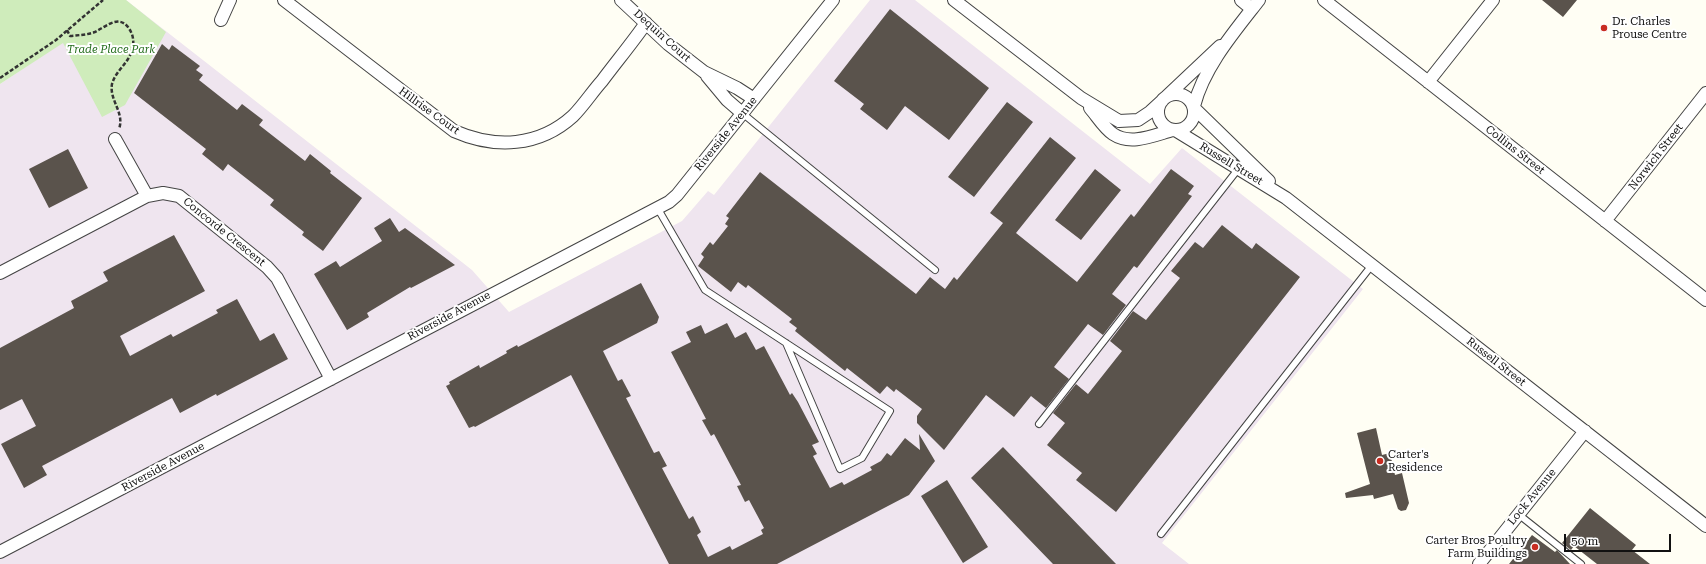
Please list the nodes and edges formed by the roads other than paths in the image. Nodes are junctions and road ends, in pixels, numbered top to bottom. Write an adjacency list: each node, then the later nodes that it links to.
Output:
1 (230, 0): 10 (street)
2 (284, 0): 11 (street, Hillrise Court)
3 (621, 0): 11 (street, Dequin Court)
4 (954, 0): 16 (street)
5 (1241, 0): 9 (street)
6 (1324, 0): 14 (street, Collins Street)
7 (1493, 0): 14 (street)
8 (829, 2): 18 (street, Riverside Avenue)
9 (1255, 5): 12 (street)
10 (221, 20)
11 (646, 23): 13 (street, Dequin Court)
12 (1232, 35): 17 (street); 19 (street)
13 (704, 72): 18 (street, Dequin Court); 20 (street, Dequin Court)
14 (1428, 82): 26 (street, Collins Street)
15 (1706, 93): 26 (street, Norwich Street)
16 (1081, 98): 17 (street); 21 (street)
17 (1164, 98): 19 (street); 21 (street)
18 (754, 99): 20 (street, Riverside Avenue)
19 (1194, 107): 21 (street); 23 (street, Russell Street)
20 (742, 113): 25 (street, Riverside Avenue); 28 (lane)
21 (1174, 130): 23 (street, Russell Street)
22 (115, 139): 24 (street)
23 (1242, 163): 27 (street, Russell Street); 33 (lane)
24 (147, 196): 29 (street, Concorde Crescent); 32 (street, Concorde Crescent)
25 (658, 209): 31 (lane); 32 (street, Riverside Avenue)
26 (1605, 220): 30 (street, Collins Street)
27 (1372, 265): 34 (street, Russell Street); 37 (lane)
28 (935, 270)
29 (0, 273)
30 (1706, 300)
31 (786, 343): 31 (lane)
32 (331, 379): 38 (street, Riverside Avenue)
33 (1039, 424)
34 (1585, 431): 35 (street, Lock Avenue); 36 (street, Russell Street)
35 (1518, 514): 39 (street, Lock Avenue); 40 (lane)
36 (1706, 526)
37 (1161, 534)
38 (0, 552)
39 (1479, 564)
40 (1581, 564)

